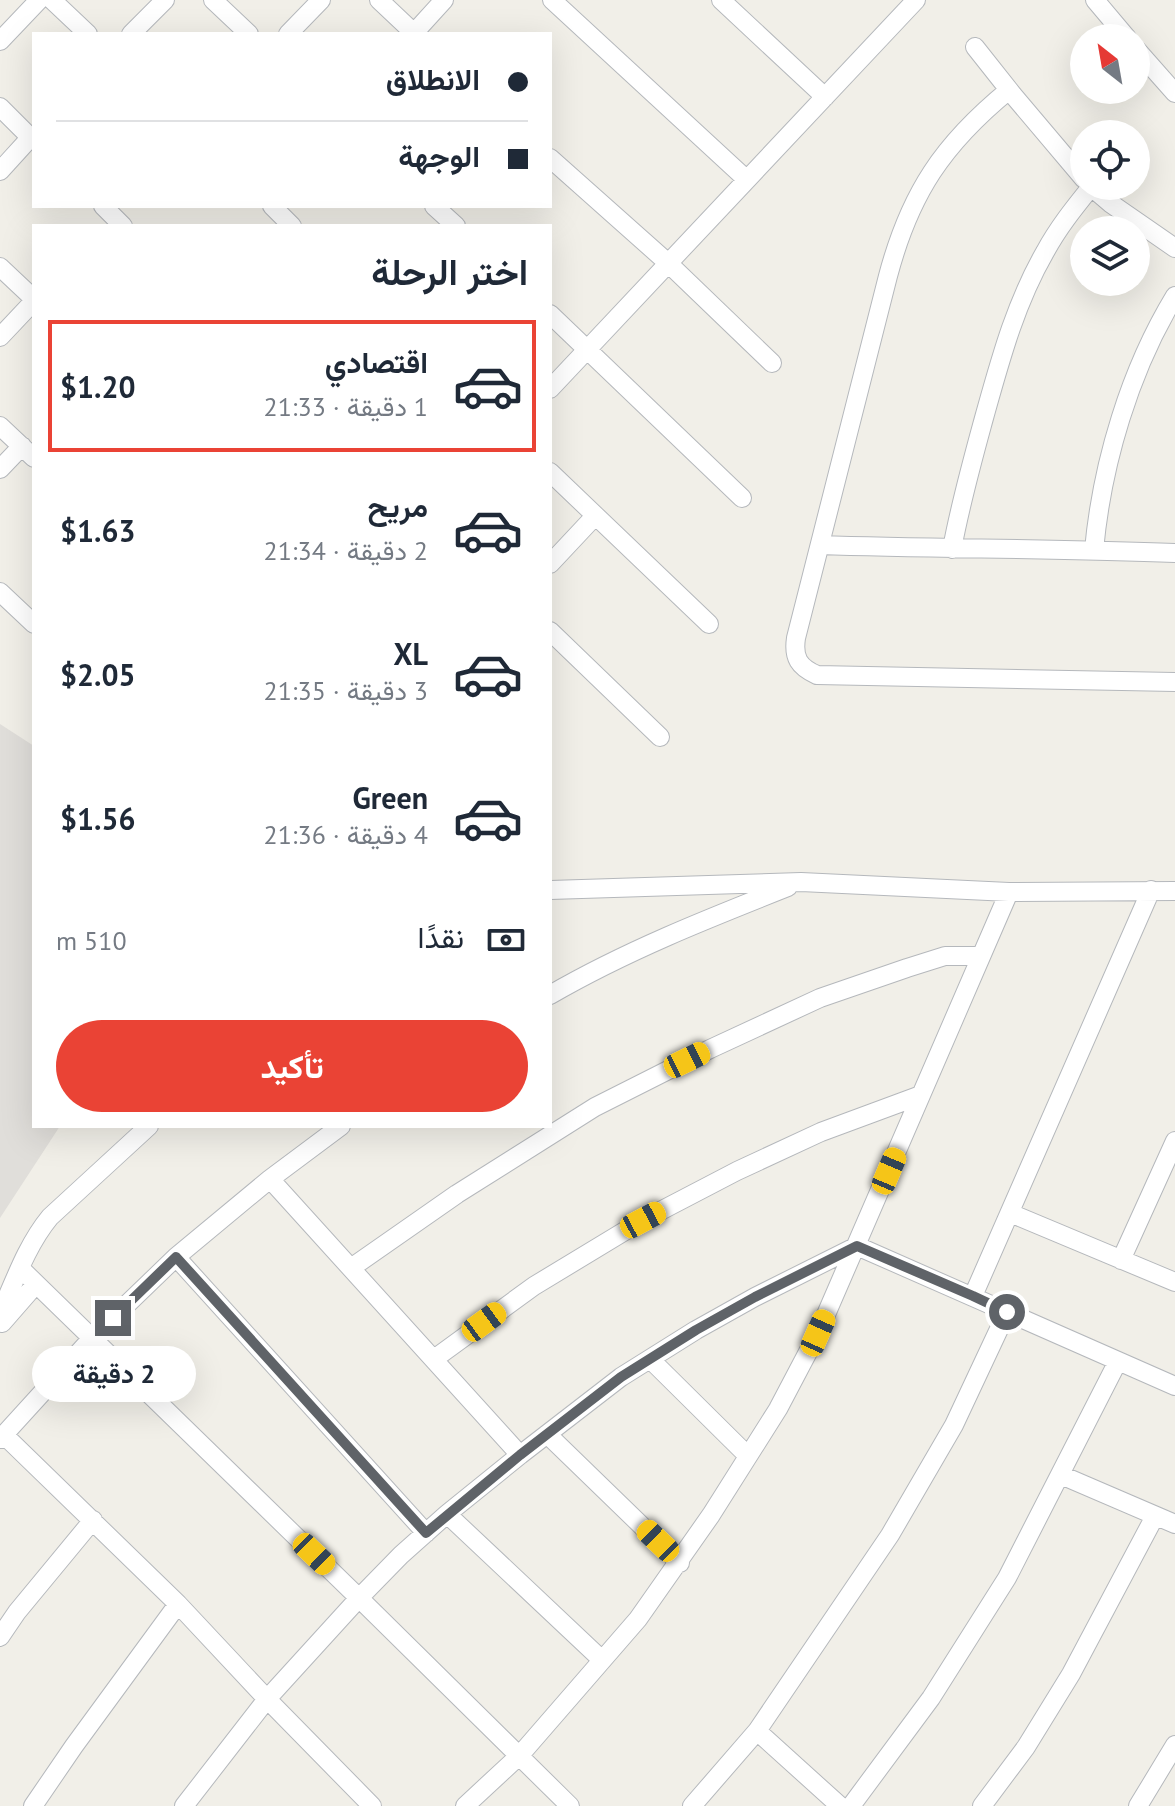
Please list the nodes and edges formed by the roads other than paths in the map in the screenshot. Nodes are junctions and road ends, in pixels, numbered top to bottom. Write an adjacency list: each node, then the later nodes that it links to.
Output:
1 (39, 0): 19 (street)
2 (52, 0): 13 (street)
3 (165, 0): 14 (street)
4 (213, 0): 15 (street)
5 (321, 0): 16 (street)
6 (379, 0): 17 (street)
7 (444, 0): 18 (street)
8 (552, 0): 30 (street)
9 (721, 0): 24 (street)
10 (1095, 0): 12 (street)
11 (906, 3): 24 (street)
12 (1115, 24)
13 (86, 32)
14 (133, 32)
15 (247, 32)
16 (290, 32)
17 (412, 32)
18 (416, 32)
19 (0, 41)
20 (975, 47): 22 (street)
21 (1150, 65): 23 (street)
22 (1009, 90): 28 (street); 54 (street)
23 (1175, 93)
24 (825, 97): 30 (street)
25 (0, 107): 26 (street)
26 (32, 139): 29 (street)
27 (552, 160): 38 (street)
28 (1070, 163)
29 (0, 171)
30 (746, 179): 38 (street)
31 (1077, 200): 55 (street)
32 (1107, 200): 37 (street)
33 (274, 208): 35 (street)
34 (436, 208): 36 (street)
35 (290, 224)
36 (454, 224)
37 (1175, 248)
38 (668, 263): 45 (street); 46 (street)
39 (0, 267): 41 (street)
40 (1175, 296): 56 (street)
41 (32, 298)
42 (32, 302): 44 (street)
43 (552, 316): 45 (street)
44 (0, 337)
45 (587, 349): 47 (street); 52 (street)
46 (772, 363)
47 (552, 387)
48 (0, 426): 49 (street)
49 (28, 452): 50 (street)
50 (0, 469)
51 (552, 474): 53 (street)
52 (742, 498)
53 (595, 516): 58 (street); 61 (street)
54 (820, 545): 55 (street); 63 (street)
55 (952, 549): 56 (street)
56 (1094, 550): 57 (street)
57 (1175, 553)
58 (552, 562)
59 (0, 592): 60 (street)
60 (32, 622)
61 (709, 624)
62 (552, 633): 64 (street)
63 (1175, 682)
64 (660, 737)
65 (801, 882): 66 (street); 69 (street); 71 (street)
66 (552, 890)
67 (1151, 890): 68 (street); 69 (street); 77 (street)
68 (1175, 891)
69 (1009, 892): 70 (street)
70 (981, 956): 72 (street); 82 (street)
71 (552, 994)
72 (921, 1095): 78 (street); 90 (street)
73 (147, 1128): 81 (street)
74 (338, 1128): 76 (street)
75 (1175, 1141): 80 (street)
76 (270, 1179): 79 (street); 82 (street)
77 (1010, 1213): 80 (street); 85 (street)
78 (857, 1246): 85 (street); 91 (street); 97 (street)
79 (176, 1257): 89 (street); 103 (street)
80 (1121, 1260): 83 (street)
81 (20, 1268): 84 (street); 87 (street)
82 (351, 1268): 90 (street)
83 (1175, 1282)
84 (36, 1284): 88 (street); 89 (street)
85 (973, 1296): 86 (street)
86 (1007, 1312): 92 (street); 110 (street)
87 (0, 1314)
88 (0, 1325)
89 (92, 1338): 95 (street); 105 (street)
90 (434, 1359): 96 (street)
91 (650, 1359): 94 (street); 97 (street)
92 (1118, 1361): 93 (street); 98 (street)
93 (1175, 1386)
94 (547, 1434): 96 (street); 104 (street)
95 (2, 1437): 101 (street)
96 (520, 1455): 99 (street)
97 (748, 1456): 104 (street)
98 (1061, 1475): 100 (street); 120 (street)
99 (447, 1514): 103 (street); 108 (street)
100 (1155, 1516): 102 (street); 121 (street)
101 (93, 1520): 106 (street); 107 (street)
102 (1175, 1524)
103 (426, 1533): 105 (street)
104 (680, 1563): 108 (street)
105 (359, 1598): 109 (street); 112 (street)
106 (178, 1604): 109 (street); 113 (street)
107 (0, 1637)
108 (602, 1660): 112 (street)
109 (267, 1699): 114 (street); 115 (street)
110 (757, 1731): 118 (street); 119 (street)
111 (1175, 1745): 122 (street)
112 (520, 1755): 116 (street); 117 (street)
113 (33, 1806)
114 (184, 1806)
115 (372, 1806)
116 (465, 1806)
117 (570, 1806)
118 (692, 1806)
119 (840, 1806)
120 (851, 1806)
121 (982, 1806)
122 (1138, 1806)

